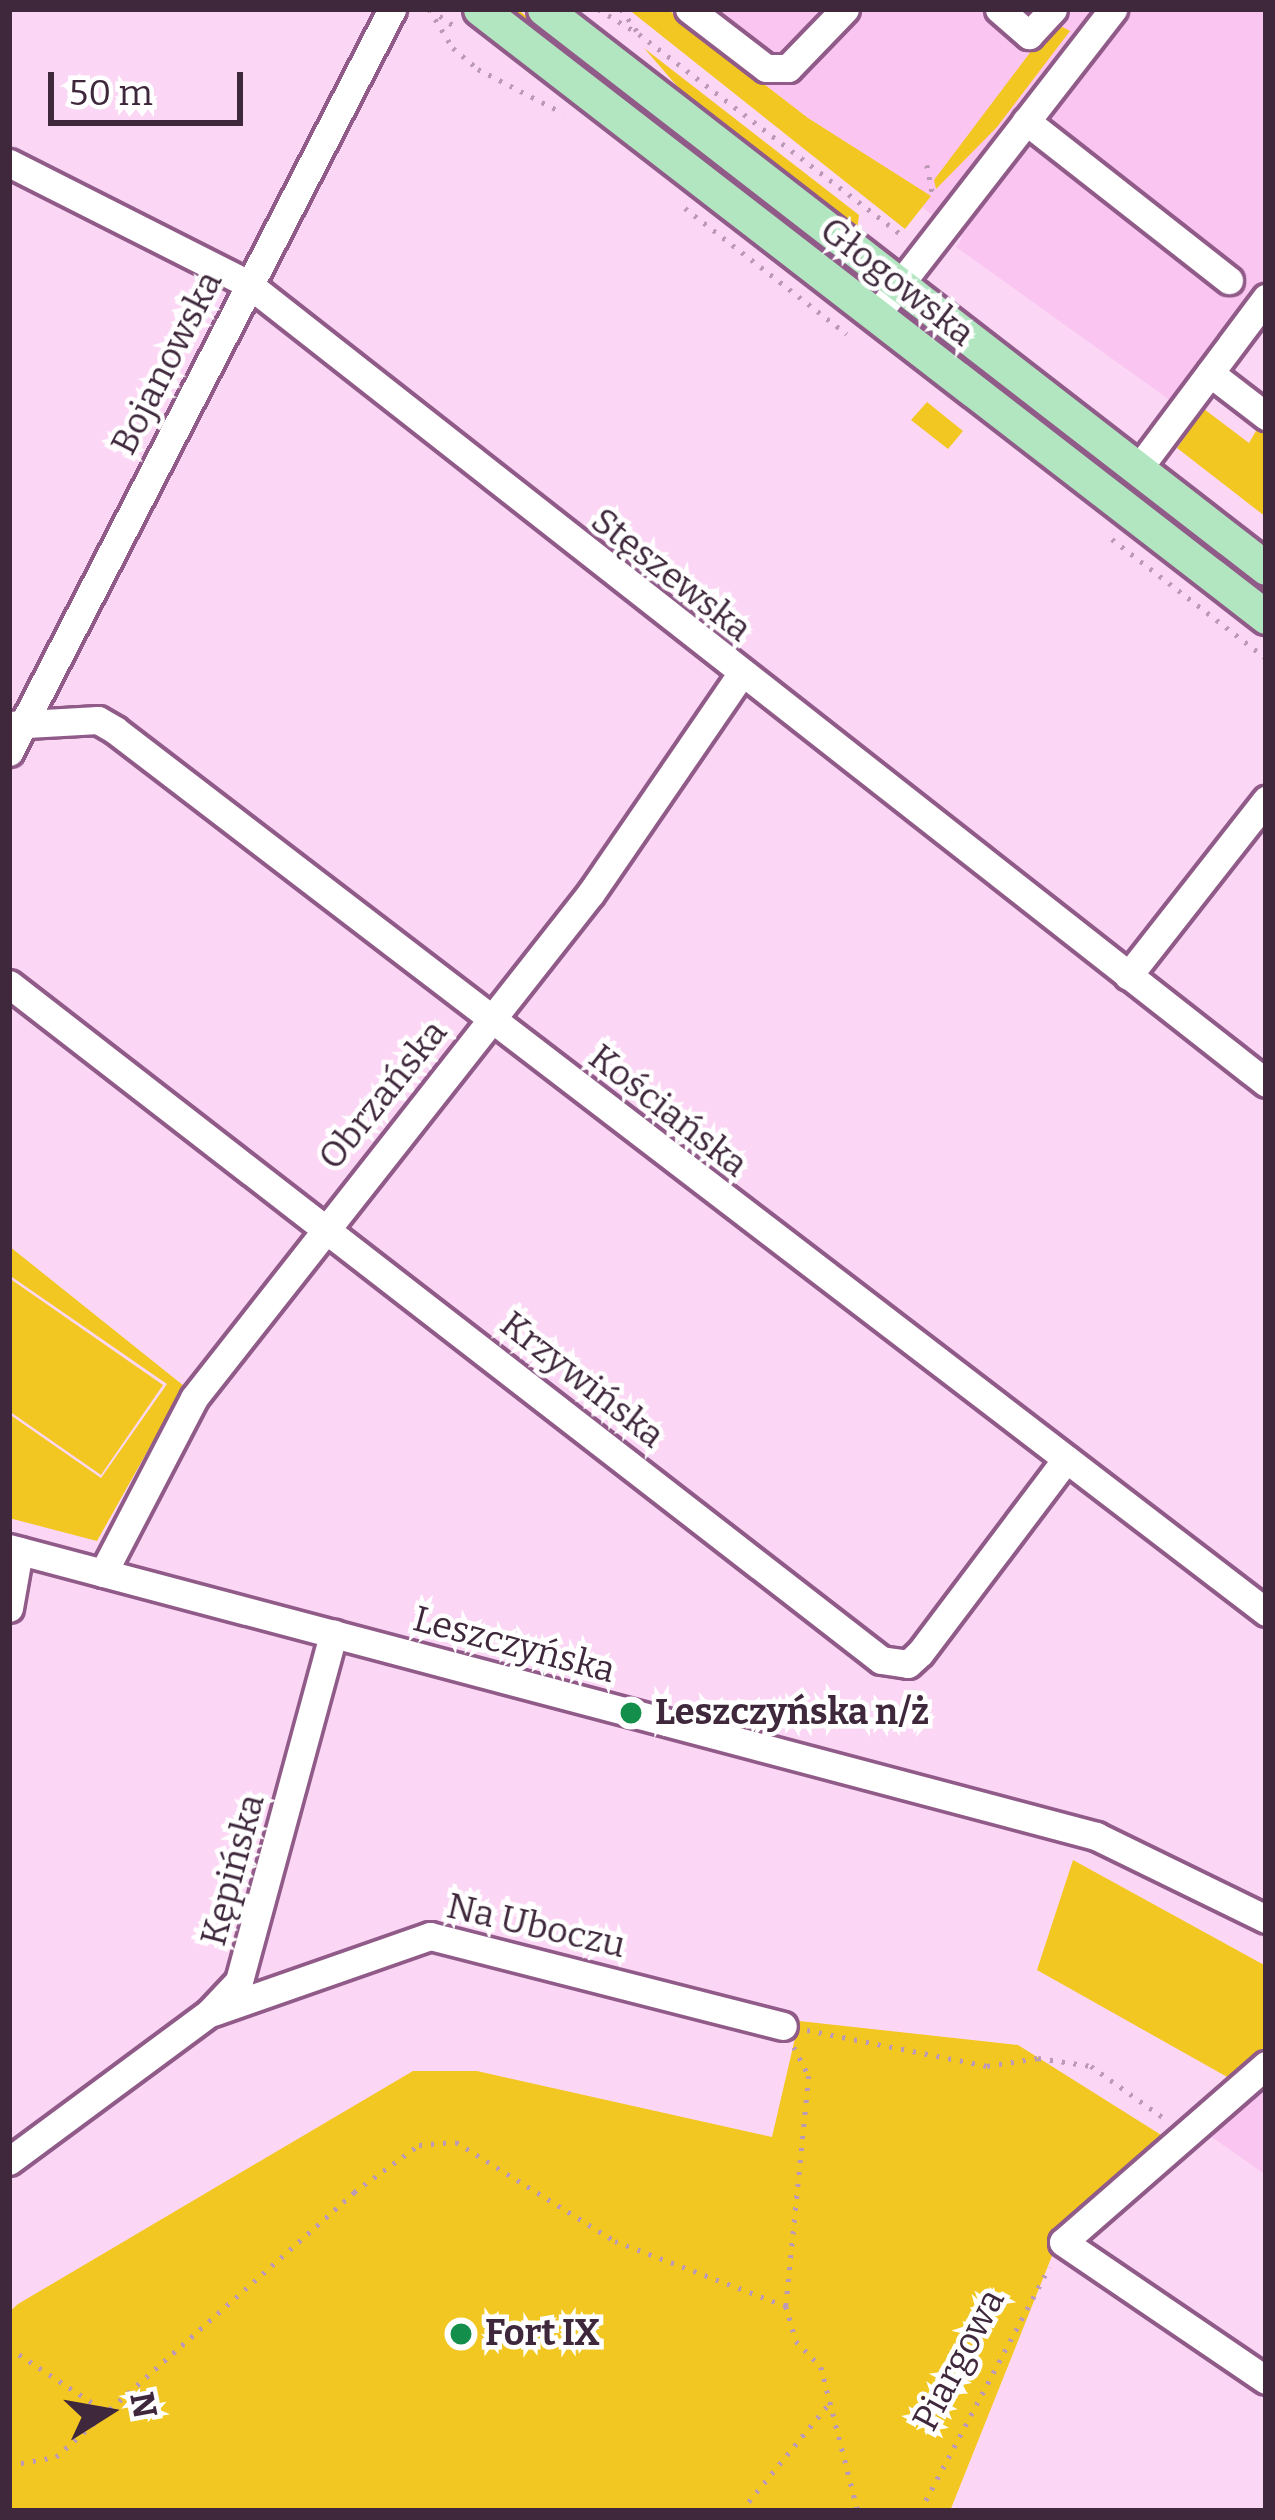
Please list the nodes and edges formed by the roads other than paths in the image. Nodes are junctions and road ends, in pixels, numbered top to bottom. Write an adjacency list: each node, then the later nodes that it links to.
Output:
1 (392, 9): 12 (street, Bojanowska)
2 (480, 9): 15 (main road, Głogowska)
3 (544, 9): 13 (main road, Głogowska)
4 (689, 9): 5 (street)
5 (845, 9)
6 (999, 9): 7 (street)
7 (1053, 9)
8 (1097, 14): 9 (street)
9 (1026, 121): 11 (street); 13 (street)
10 (9, 163): 12 (street, Stęszewska)
11 (1229, 280)
12 (247, 284): 22 (street, Stęszewska); 23 (street, Bojanowska)
13 (898, 284): 15 (street); 19 (main road, Głogowska)
14 (1266, 298): 16 (street)
15 (863, 325): 21 (main road, Głogowska)
16 (1256, 333): 17 (street)
17 (1210, 373): 18 (street); 19 (street)
18 (1266, 416)
19 (1138, 469): 20 (main road, Głogowska)
20 (1266, 568)
21 (1266, 617)
22 (740, 675): 26 (street, Stęszewska); 28 (street, Obrzańska)
23 (16, 724): 24 (street, Bojanowska); 28 (street, Kościańska)
24 (9, 752)
25 (1266, 800): 26 (street)
26 (1128, 976): 29 (street, Stęszewska)
27 (9, 984): 30 (street, Krzywińska)
28 (490, 1021): 30 (street, Obrzańska); 31 (street, Kościańska)
29 (1266, 1083)
30 (324, 1223): 31 (street, Krzywińska); 33 (street, Obrzańska)
31 (1066, 1459): 35 (street, Kościańska)
32 (14, 1549): 33 (street, Leszczyńska); 34 (street)
33 (103, 1573): 36 (street, Leszczyńska)
34 (9, 1608)
35 (1266, 1612)
36 (333, 1634): 37 (street, Leszczyńska); 38 (street, Kępińska)
37 (1266, 1919)
38 (209, 2013): 39 (street, Na Uboczu); 41 (street, Kępińska)
39 (783, 2026)
40 (1266, 2065): 42 (street)
41 (9, 2161)
42 (1266, 2380)

